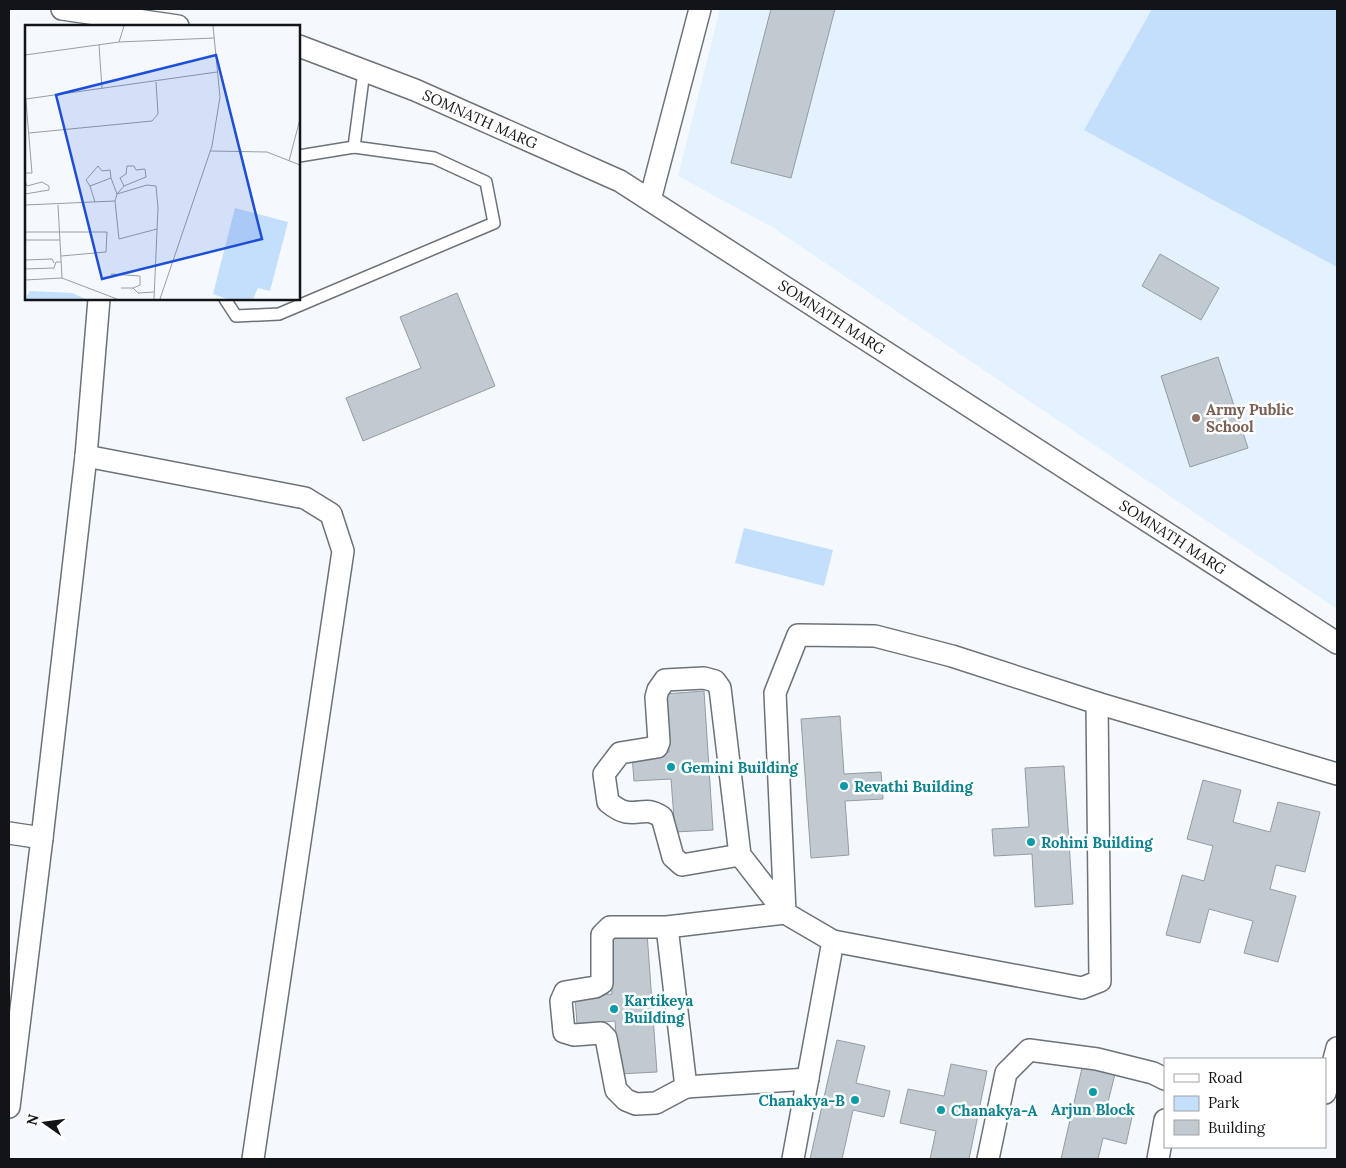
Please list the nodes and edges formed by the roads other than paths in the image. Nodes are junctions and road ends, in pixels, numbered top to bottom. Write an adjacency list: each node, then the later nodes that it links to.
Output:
1 (62, 9): 3 (street)
2 (700, 9): 9 (street)
3 (122, 22): 4 (street)
4 (164, 25)
5 (300, 46): 6 (street, SOMNATH MARG)
6 (364, 71): 7 (lane); 9 (street, SOMNATH MARG)
7 (354, 147): 8 (lane); 11 (lane)
8 (300, 156)
9 (650, 200): 13 (street, SOMNATH MARG)
10 (99, 300): 12 (street)
11 (226, 300)
12 (86, 456): 17 (street); 29 (street)
13 (1337, 643)
14 (1097, 703): 15 (street); 19 (street); 21 (street)
15 (1337, 774)
16 (9, 833): 17 (street)
17 (42, 838): 27 (street)
18 (740, 856): 18 (street); 19 (street)
19 (785, 913): 20 (street); 21 (street)
20 (667, 927): 25 (street); 25 (street)
21 (833, 941): 24 (street)
22 (1337, 1048): 26 (street)
23 (1164, 1078): 31 (street)
24 (808, 1079): 25 (street); 30 (street)
25 (686, 1087)
26 (1326, 1089)
27 (9, 1106)
28 (1164, 1126): 32 (street)
29 (253, 1159)
30 (793, 1159)
31 (988, 1159)
32 (1158, 1159)

